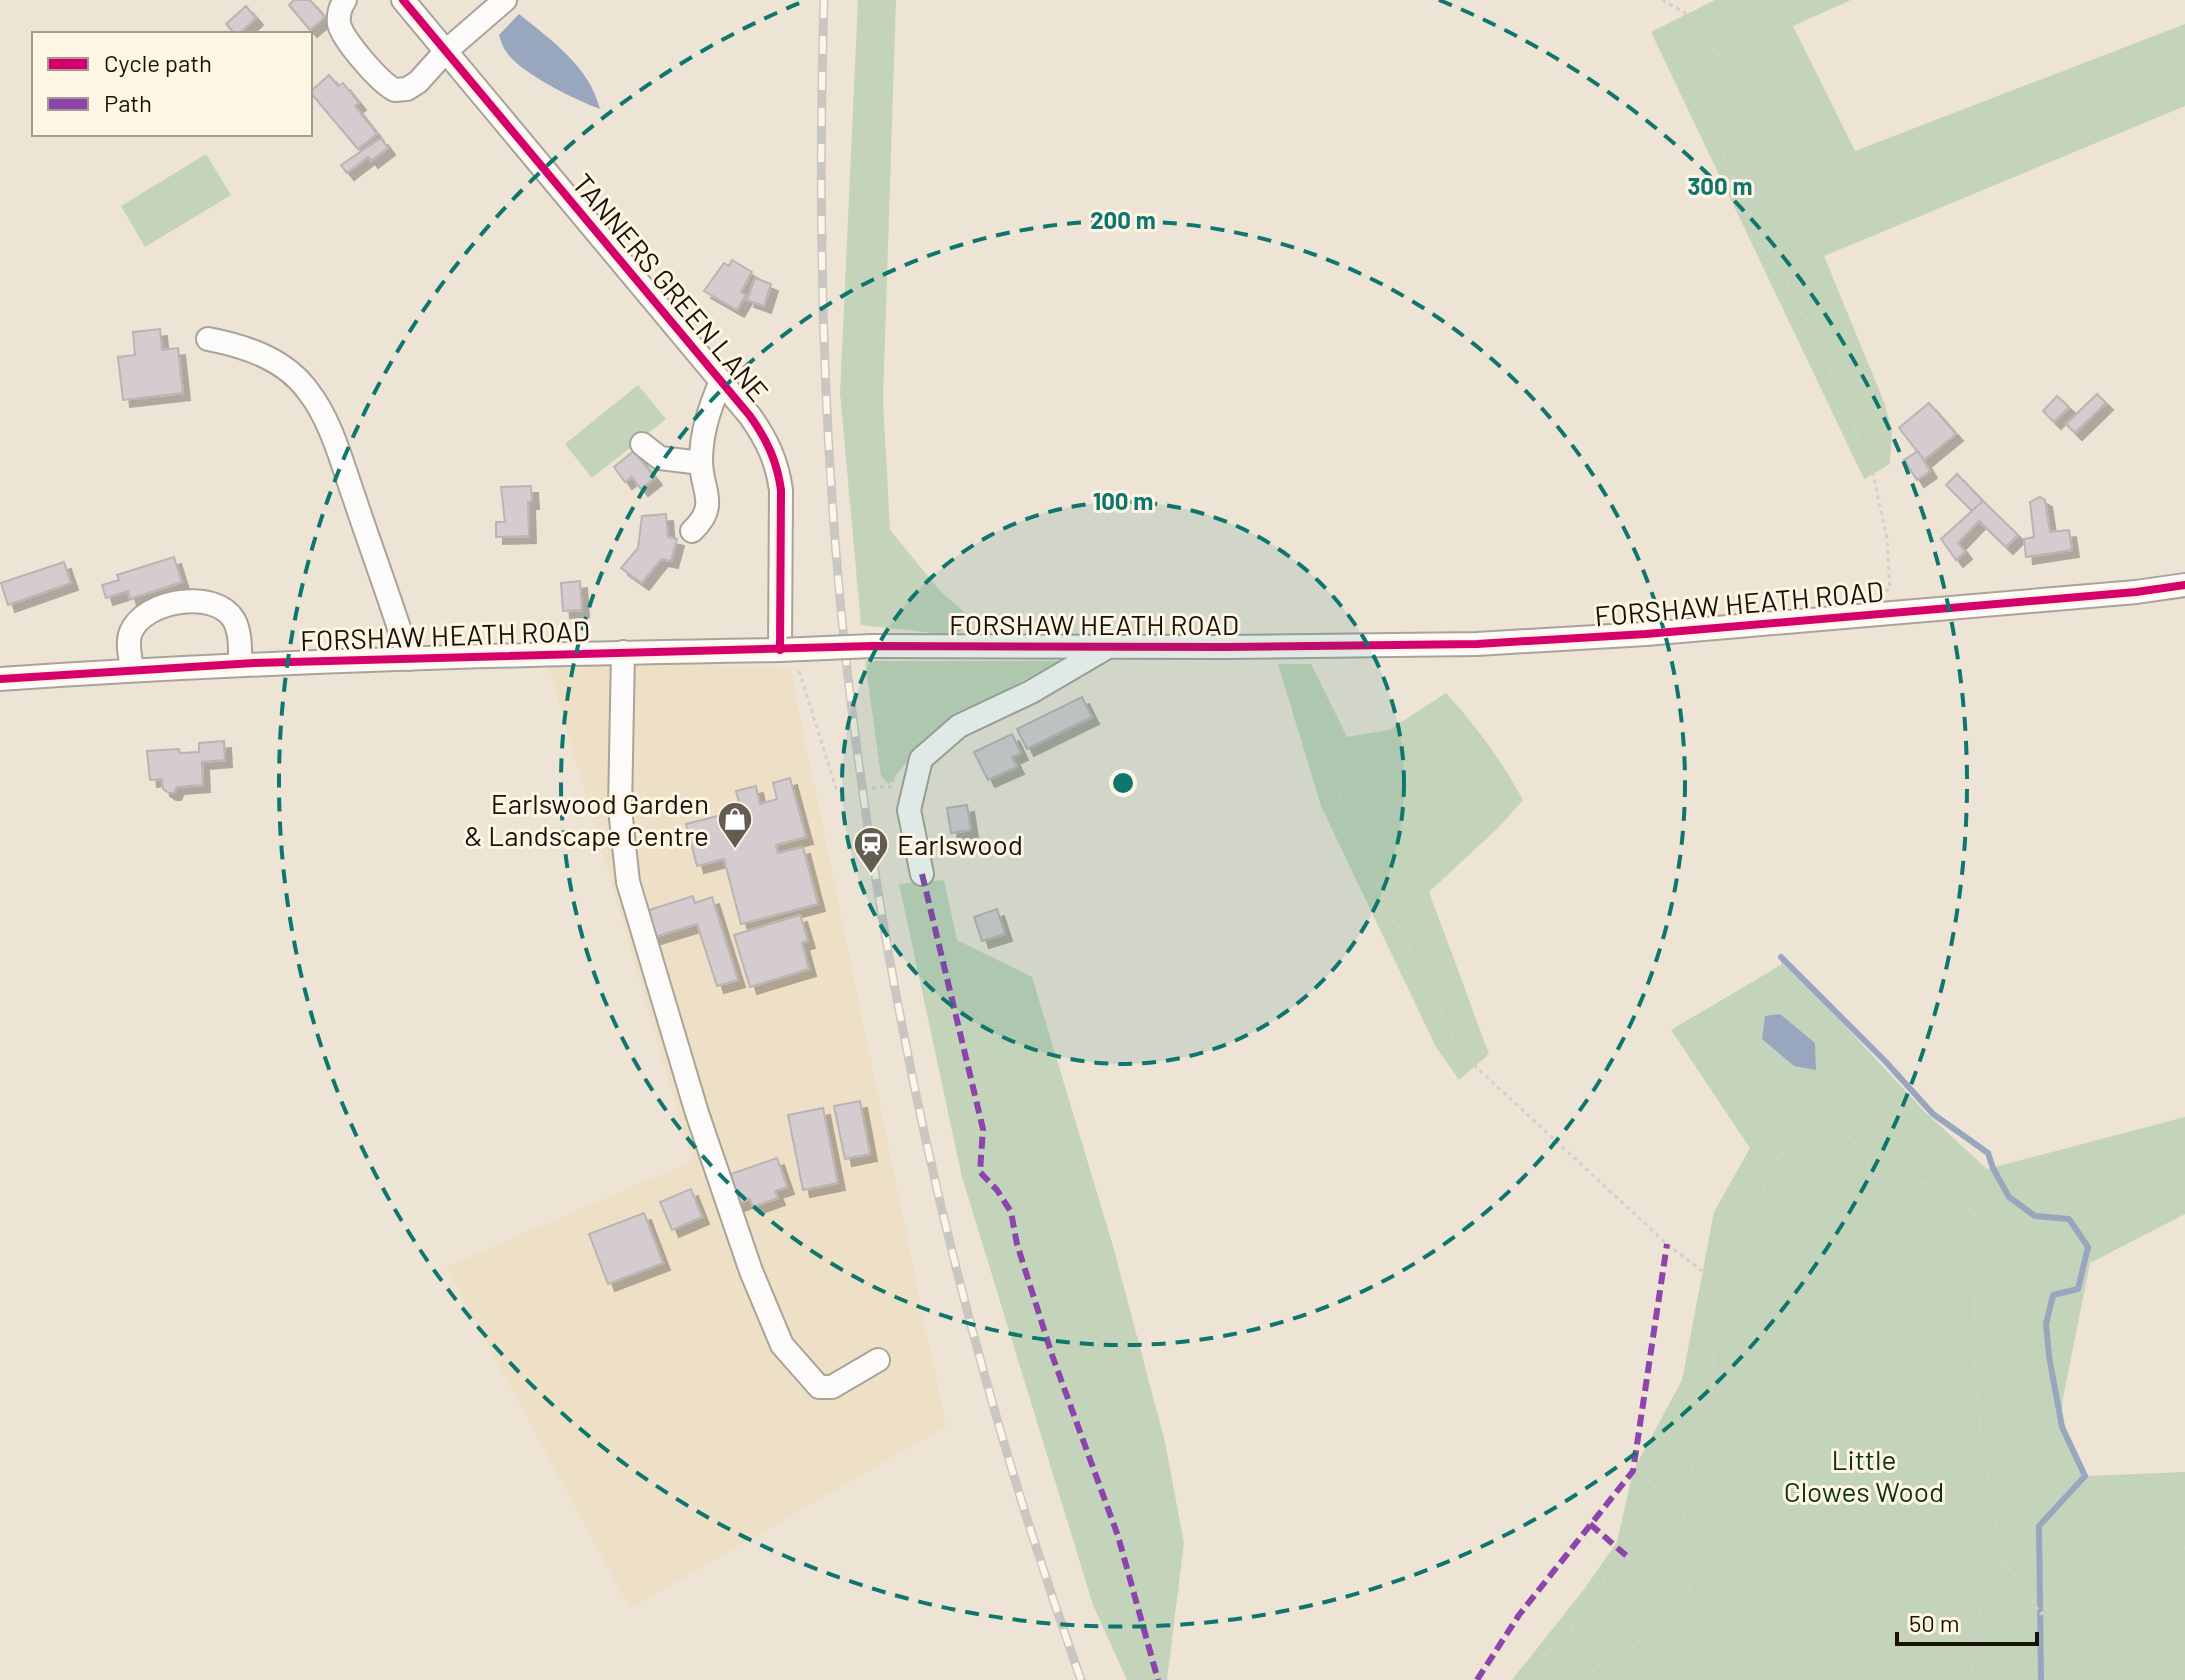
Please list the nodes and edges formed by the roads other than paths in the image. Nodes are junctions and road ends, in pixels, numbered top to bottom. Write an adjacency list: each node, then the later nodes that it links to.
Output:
1 (345, 0): 4 (street)
2 (403, 0): 4 (street, TANNERS GREEN LANE)
3 (505, 0): 4 (street)
4 (446, 51): 6 (street, TANNERS GREEN LANE)
5 (208, 339): 14 (street)
6 (721, 381): 8 (street); 13 (street, TANNERS GREEN LANE)
7 (642, 444): 8 (street)
8 (701, 463): 9 (street)
9 (692, 531)
10 (2185, 585): 11 (street, FORSHAW HEATH ROAD)
11 (1112, 645): 13 (street, FORSHAW HEATH ROAD, bridge); 18 (street)
12 (623, 652): 13 (street, FORSHAW HEATH ROAD); 14 (street, FORSHAW HEATH ROAD); 19 (street)
13 (788, 655)
14 (409, 659): 15 (street, FORSHAW HEATH ROAD)
15 (240, 664): 16 (street, FORSHAW HEATH ROAD); 16 (street)
16 (132, 670): 17 (street, FORSHAW HEATH ROAD)
17 (0, 679)
18 (922, 874)
19 (878, 1360)

